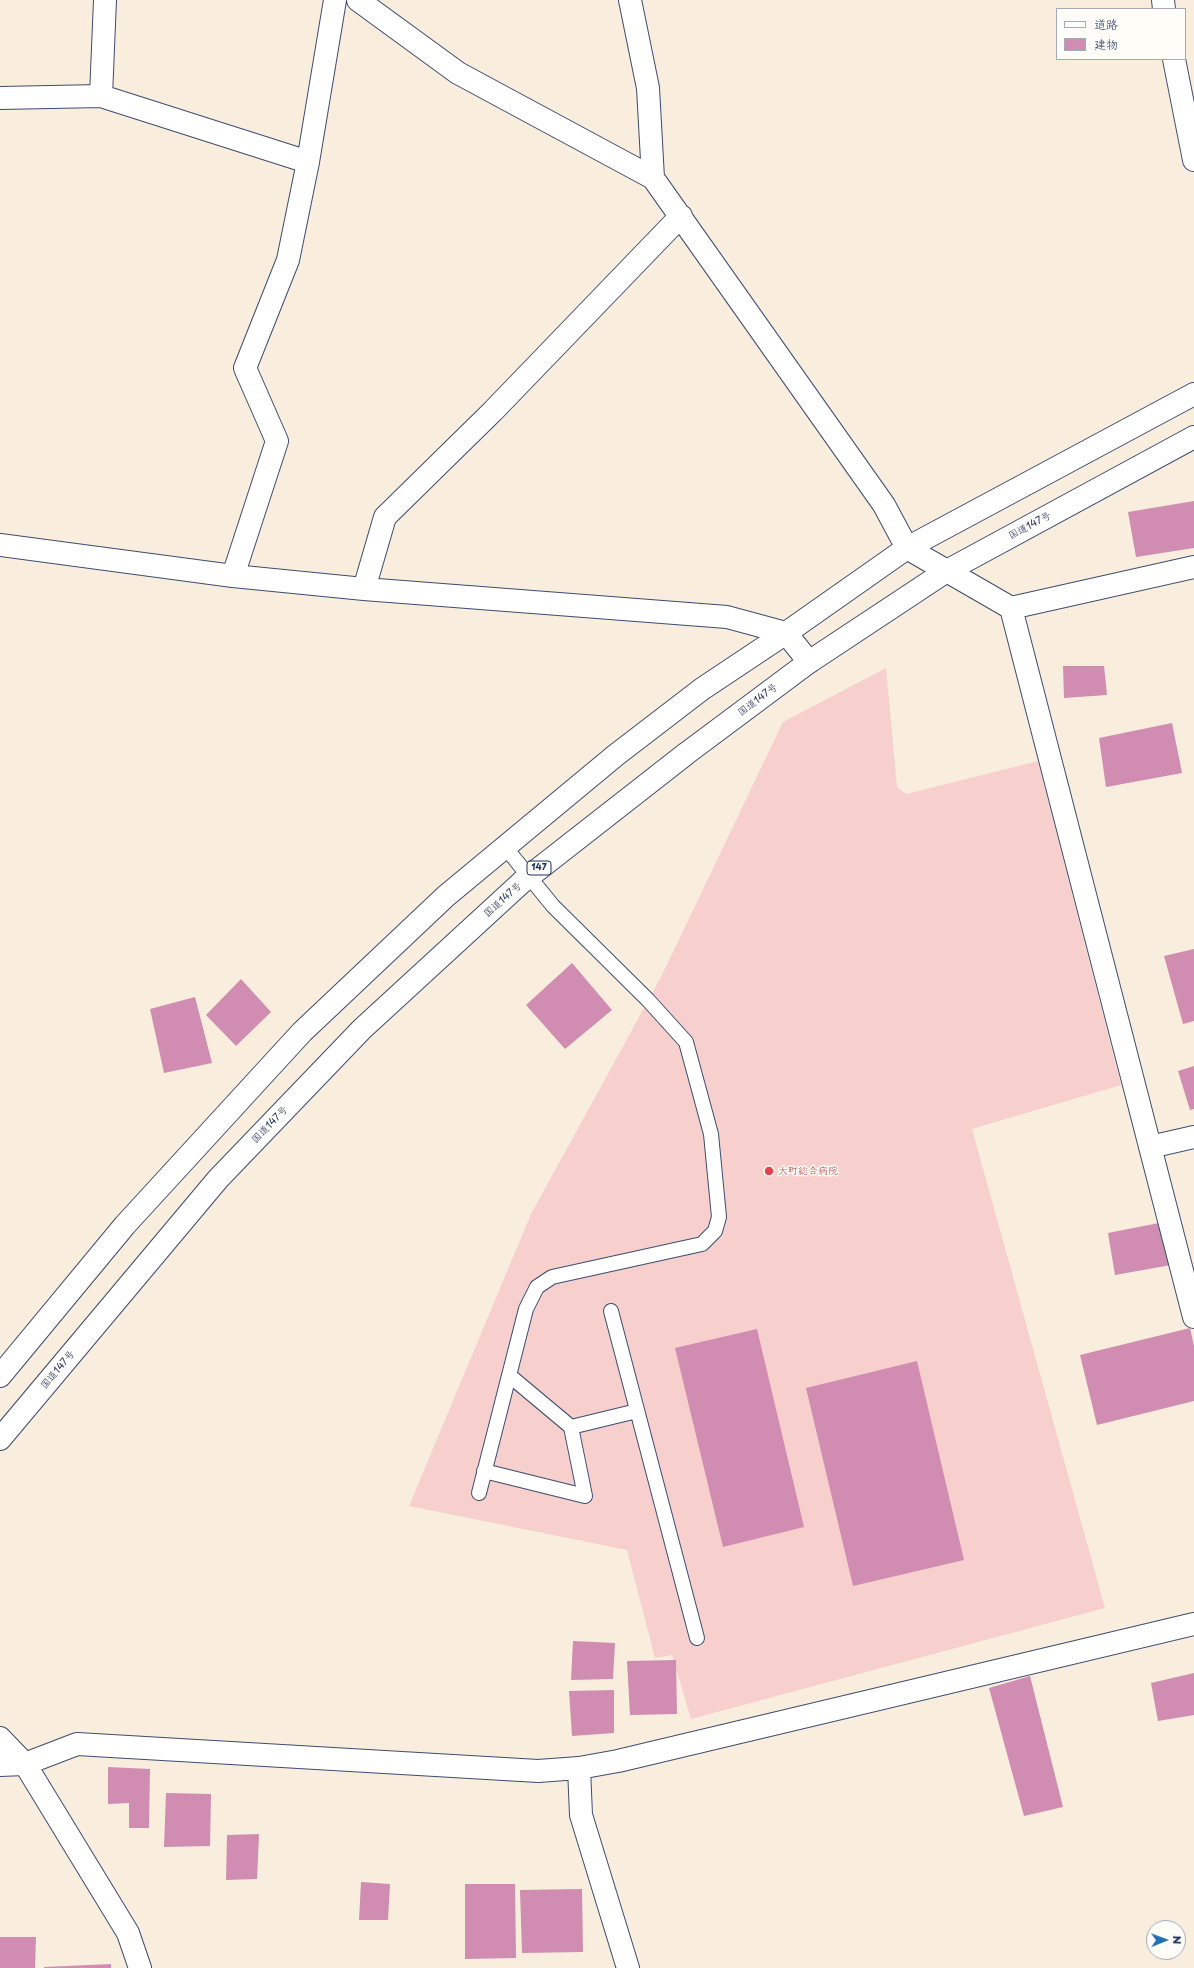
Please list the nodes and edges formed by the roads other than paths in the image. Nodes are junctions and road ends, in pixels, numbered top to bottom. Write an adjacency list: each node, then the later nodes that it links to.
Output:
1 (105, 0): 6 (main road)
2 (335, 0): 9 (main road)
3 (358, 0): 10 (main road)
4 (630, 0): 10 (main road)
5 (1174, 60): 8 (main road)
6 (101, 96): 7 (main road); 9 (main road)
7 (0, 98)
8 (1194, 160)
9 (308, 162): 18 (main road)
10 (653, 178): 11 (main road)
11 (681, 216): 15 (main road); 19 (main road)
12 (1194, 394): 15 (main road)
13 (1194, 438): 17 (main road, 国道147号 / 147)
14 (0, 546): 18 (main road)
15 (907, 548): 17 (main road); 21 (main road)
16 (1194, 567): 20 (main road)
17 (945, 572): 20 (main road); 22 (main road, 国道147号 / 147)
18 (233, 576): 19 (main road)
19 (364, 588): 21 (main road)
20 (1011, 608): 26 (main road)
21 (786, 633): 22 (main road); 23 (main road)
22 (809, 662): 24 (main road, 国道147号 / 147)
23 (504, 848): 24 (lane); 29 (main road)
24 (528, 877): 30 (lane); 33 (main road, 国道147号 / 147)
25 (1194, 1137): 26 (main road)
26 (1150, 1147): 28 (main road)
27 (611, 1311): 31 (lane)
28 (1194, 1316)
29 (0, 1376)
30 (510, 1376): 32 (lane); 34 (lane)
31 (637, 1411): 32 (lane); 37 (lane)
32 (572, 1427): 34 (lane)
33 (0, 1438)
34 (484, 1471): 35 (lane)
35 (479, 1493)
36 (1194, 1624): 41 (main road)
37 (697, 1638)
38 (0, 1738): 39 (main road)
39 (25, 1764): 40 (main road); 41 (main road); 42 (main road)
40 (0, 1765)
41 (580, 1768): 43 (main road)
42 (140, 1968)
43 (628, 1968)

